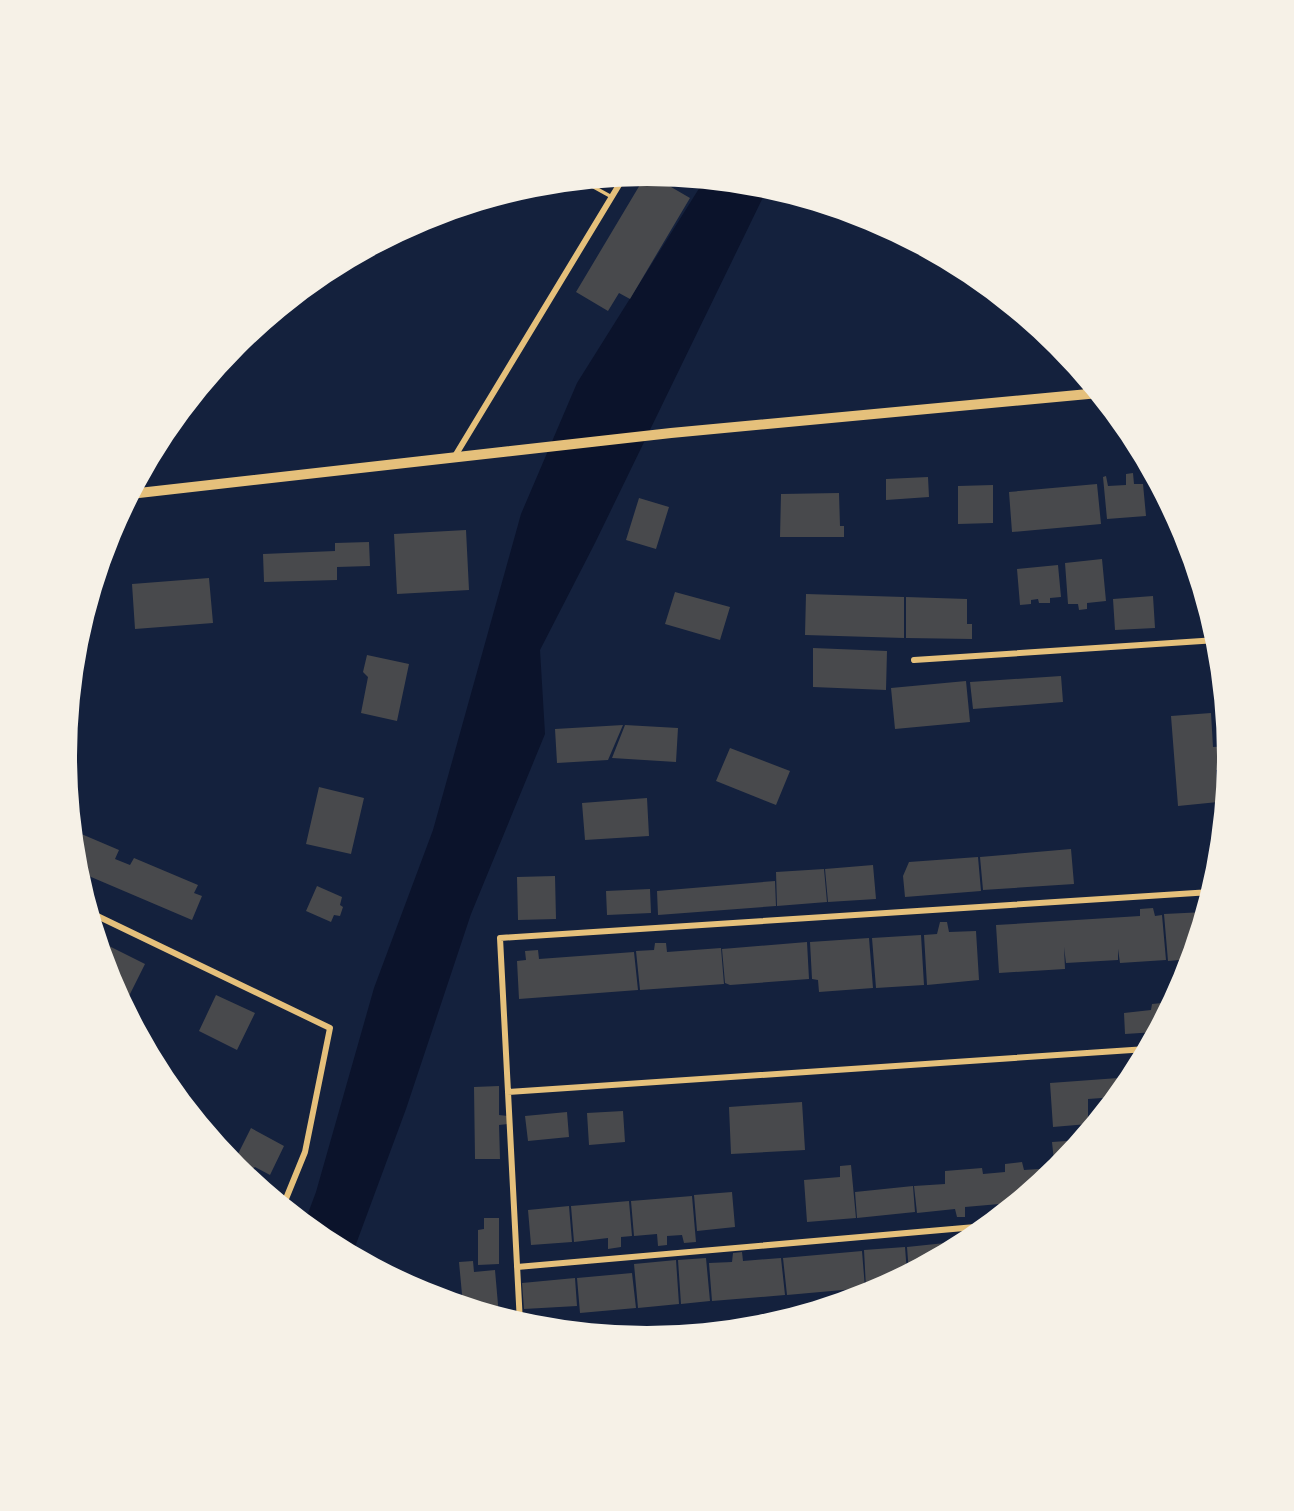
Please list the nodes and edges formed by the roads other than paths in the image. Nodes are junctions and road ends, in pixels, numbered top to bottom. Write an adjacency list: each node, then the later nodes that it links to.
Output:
1 (618, 187): 3 (street)
2 (595, 188): 3 (lane)
3 (612, 197): 5 (street)
4 (1086, 394): 5 (highway)
5 (455, 456): 6 (highway)
6 (141, 493)
7 (1205, 641): 8 (street)
8 (914, 660)
9 (1200, 893): 12 (street)
10 (100, 918): 13 (street)
11 (1135, 1050): 12 (street)
12 (508, 1092): 15 (street)
13 (287, 1197)
14 (966, 1228): 15 (street)
15 (517, 1268): 16 (street)
16 (519, 1311)

